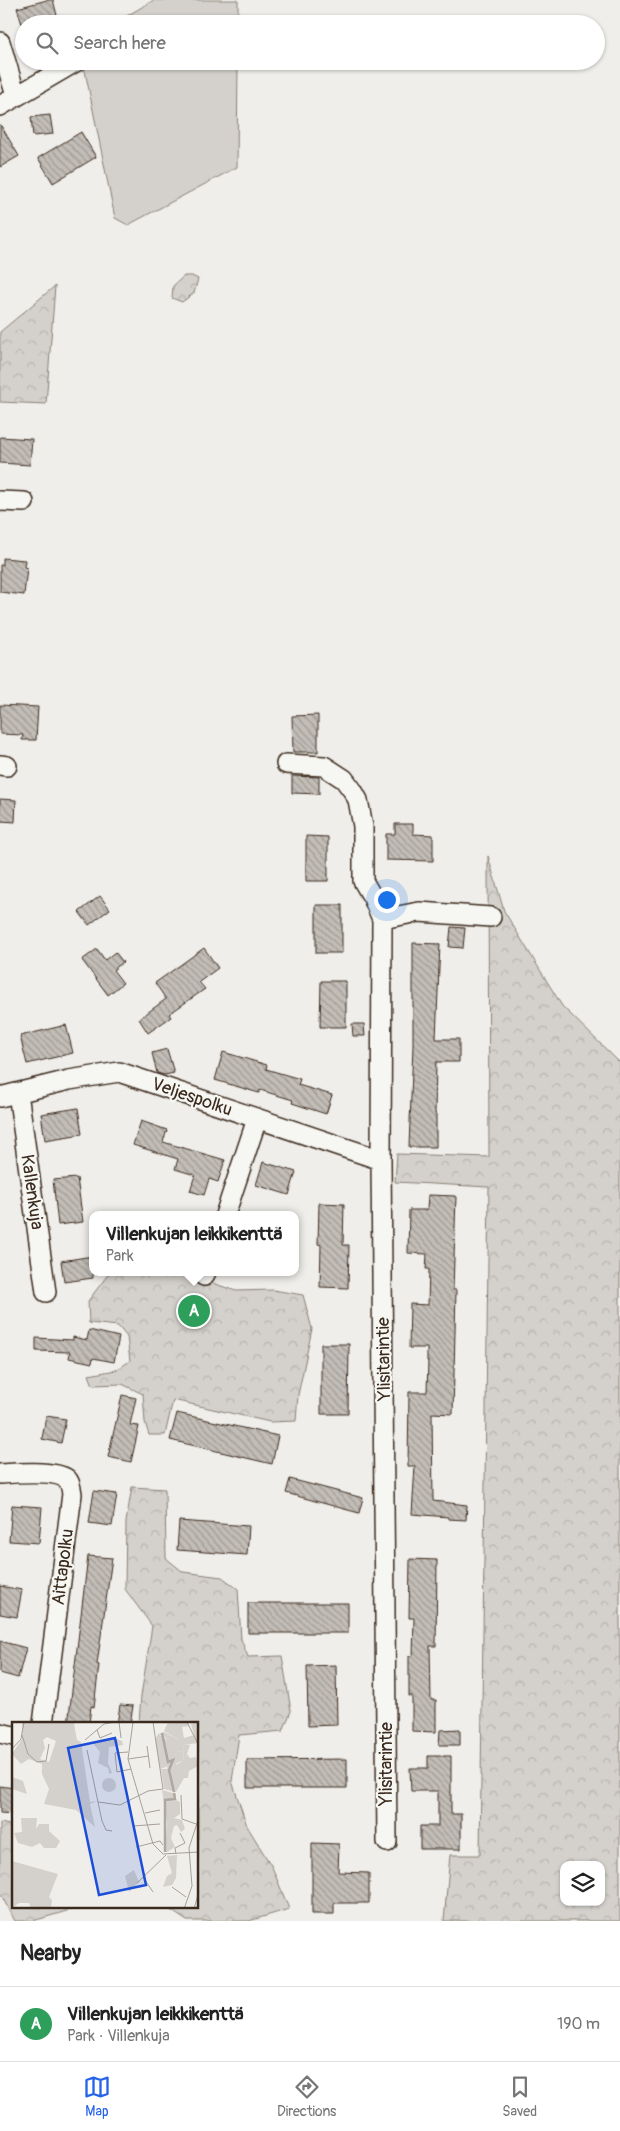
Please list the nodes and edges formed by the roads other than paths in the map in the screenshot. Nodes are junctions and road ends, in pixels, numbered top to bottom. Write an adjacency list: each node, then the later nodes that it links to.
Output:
1 (0, 42): 3 (street)
2 (61, 70): 3 (street)
3 (16, 96): 4 (street)
4 (0, 106)
5 (0, 501): 6 (street)
6 (24, 502)
7 (286, 764): 9 (street, Ylisitarintie)
8 (490, 917): 9 (street)
9 (382, 919): 12 (street, Ylisitarintie)
10 (9, 1095): 11 (street, Veljespolku); 14 (street, Kallenkuja)
11 (257, 1119): 12 (street, Veljespolku); 13 (street)
12 (381, 1160): 17 (street, Ylisitarintie)
13 (226, 1211)
14 (46, 1292)
15 (0, 1474): 16 (street, Aittapolku)
16 (43, 1722)
17 (387, 1842)

